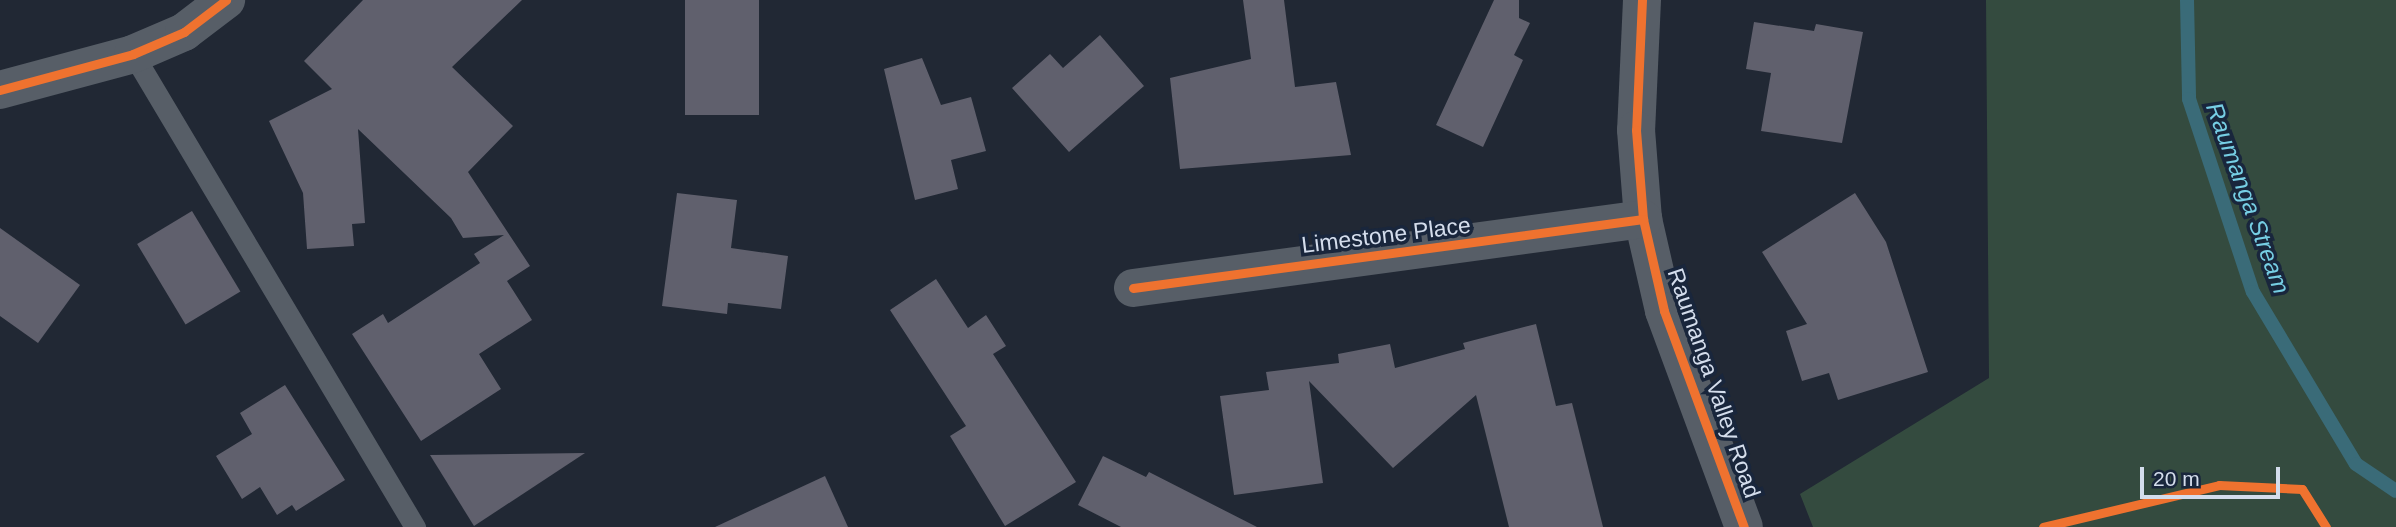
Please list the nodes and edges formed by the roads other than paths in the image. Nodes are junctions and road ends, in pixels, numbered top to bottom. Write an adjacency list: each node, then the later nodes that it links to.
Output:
1 (226, 0): 3 (street)
2 (1642, 0): 5 (street, Raumanga Valley Road)
3 (133, 54): 4 (street); 7 (lane)
4 (0, 90)
5 (1643, 219): 6 (street, Limestone Place); 8 (street, Raumanga Valley Road)
6 (1133, 288)
7 (415, 527)
8 (1744, 527)

